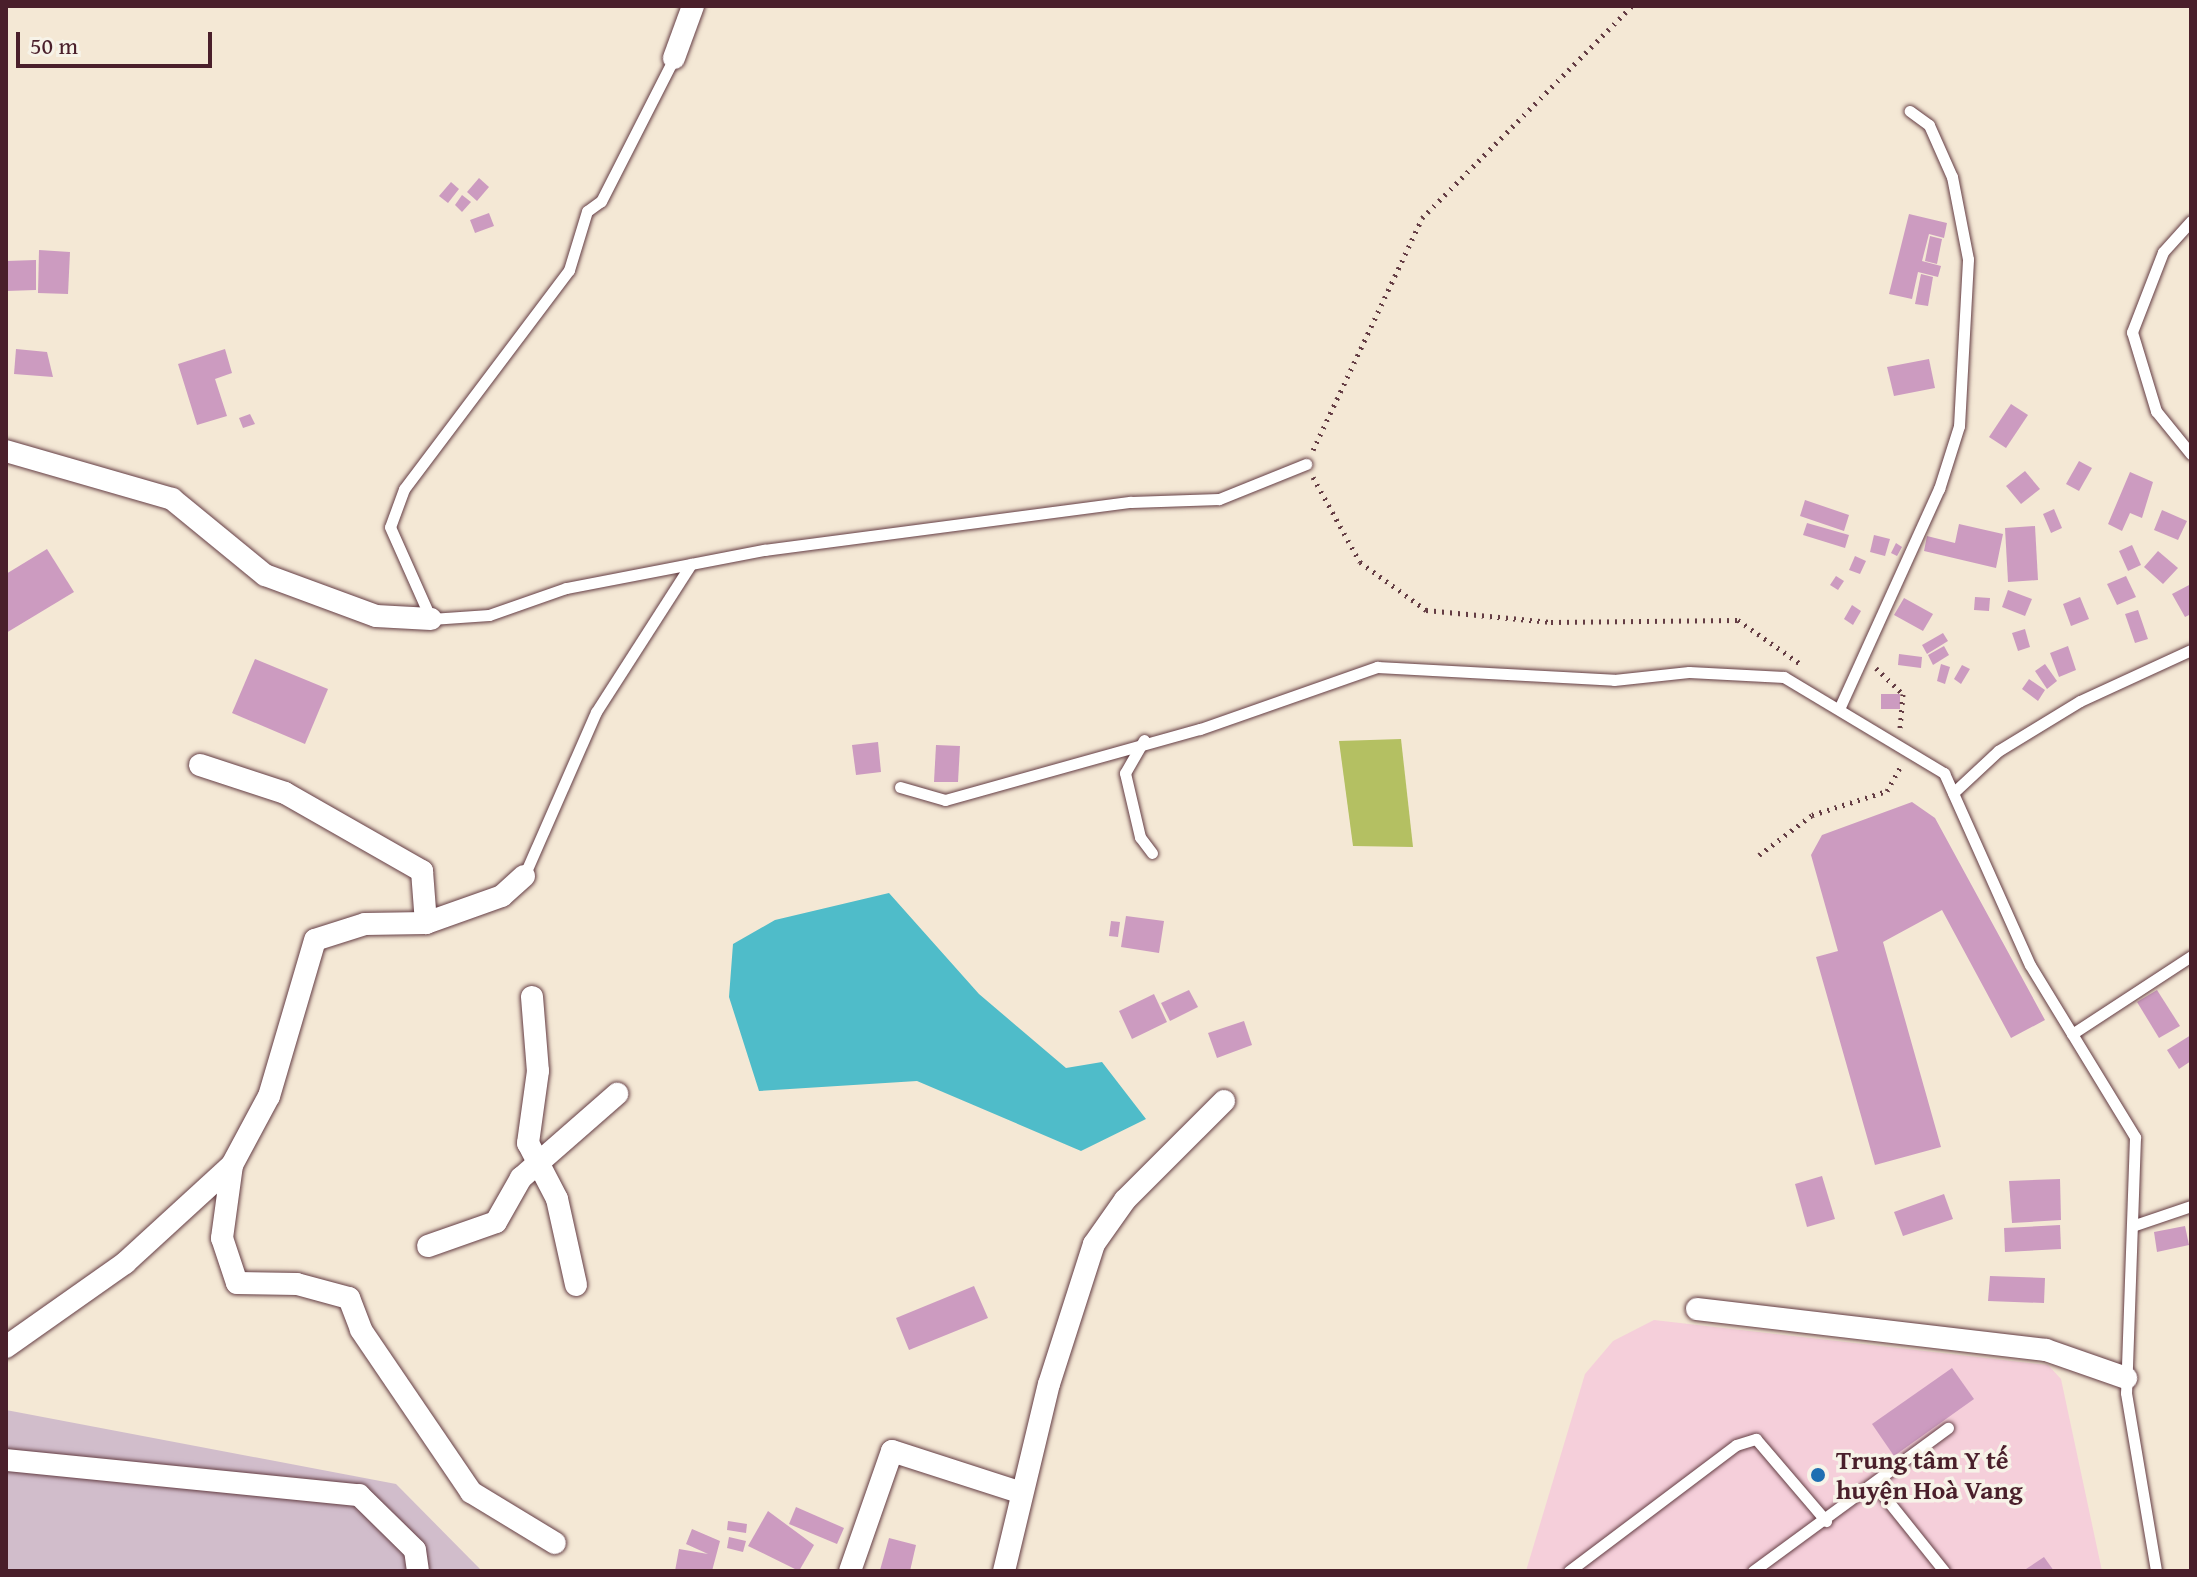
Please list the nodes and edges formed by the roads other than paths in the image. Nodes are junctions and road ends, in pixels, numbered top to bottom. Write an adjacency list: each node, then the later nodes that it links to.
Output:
1 (693, 6): 2 (street)
2 (674, 58): 9 (lane)
3 (1910, 111): 11 (lane)
4 (2191, 221): 6 (lane)
5 (6, 451): 9 (street)
6 (2191, 454)
7 (1306, 464): 8 (lane)
8 (691, 564): 9 (lane); 17 (lane)
9 (431, 619)
10 (2191, 650): 15 (lane)
11 (1839, 709): 12 (lane); 15 (lane)
12 (1144, 740): 14 (lane); 16 (lane)
13 (200, 765): 18 (street)
14 (900, 787)
15 (1953, 793): 21 (lane)
16 (1152, 853)
17 (524, 876): 18 (street)
18 (426, 923): 24 (street)
19 (2191, 956): 21 (lane)
20 (532, 997): 25 (street)
21 (2072, 1034): 27 (lane)
22 (617, 1094): 25 (street)
23 (1224, 1101): 36 (street)
24 (232, 1165): 31 (street); 38 (street)
25 (539, 1165): 28 (street); 29 (street)
26 (2191, 1206): 27 (lane)
27 (2135, 1225): 32 (lane)
28 (428, 1246)
29 (576, 1285)
30 (1697, 1309): 32 (street)
31 (6, 1347)
32 (2126, 1378): 45 (lane)
33 (1948, 1428): 35 (lane)
34 (6, 1460): 39 (street)
35 (1876, 1486): 37 (lane); 44 (lane)
36 (1019, 1492): 40 (street); 41 (street)
37 (1826, 1521): 42 (lane); 43 (lane)
38 (555, 1543)
39 (418, 1571)
40 (850, 1571)
41 (1004, 1571)
42 (1569, 1571)
43 (1753, 1571)
44 (1944, 1571)
45 (2156, 1571)

